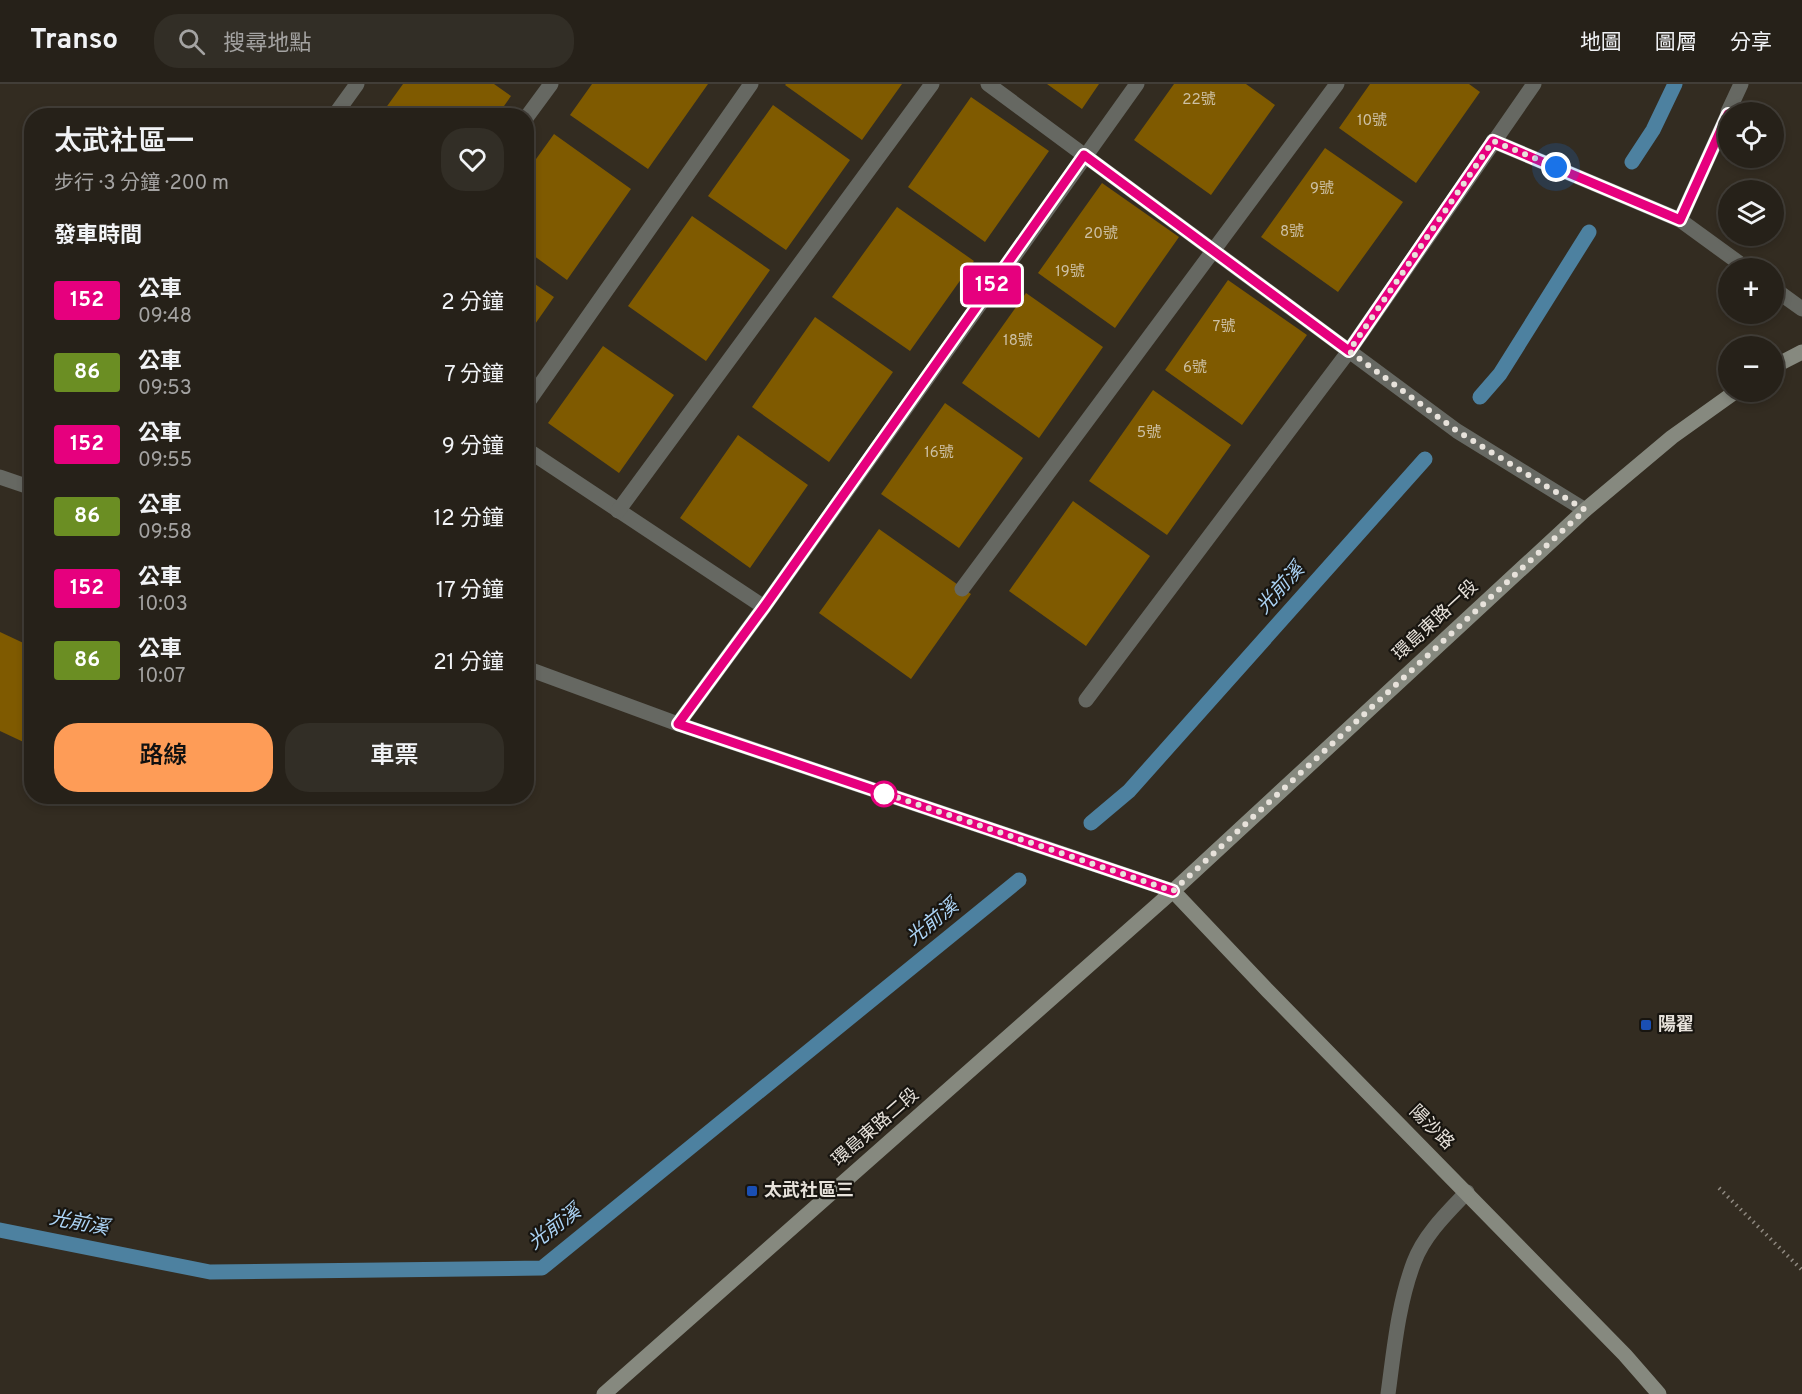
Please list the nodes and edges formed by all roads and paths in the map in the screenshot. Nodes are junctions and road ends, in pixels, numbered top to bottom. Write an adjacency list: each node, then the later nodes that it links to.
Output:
1 (357, 84): 11 (street)
2 (551, 84): 12 (street)
3 (751, 84): 24 (street)
4 (932, 84): 30 (street)
5 (988, 84): 15 (street)
6 (1137, 84): 15 (street)
7 (1337, 84): 17 (street)
8 (1534, 84): 14 (street)
9 (1741, 84): 10 (street)
10 (1733, 102)
11 (340, 108)
12 (533, 108)
13 (1718, 135): 16 (street)
14 (1493, 141): 16 (street); 21 (street)
15 (1084, 155): 17 (street); 32 (street)
16 (1680, 220): 18 (street)
17 (1213, 250): 21 (street); 31 (street)
18 (1732, 258)
19 (1784, 296): 20 (street)
20 (1802, 309)
21 (1349, 351): 29 (street); 34 (street)
22 (1802, 352): 23 (main road)
23 (1784, 361)
24 (534, 394)
25 (1721, 402): 29 (main road, 環島東路一段)
26 (534, 454): 30 (street)
27 (0, 477): 28 (street)
28 (24, 485)
29 (1585, 510): 36 (main road, 環島東路一段)
30 (618, 511): 32 (street)
31 (962, 589)
32 (764, 607): 35 (street)
33 (534, 671): 35 (street)
34 (1086, 700)
35 (678, 724): 36 (street)
36 (1173, 891): 38 (main road, 陽沙路); 40 (main road, 環島東路二段)
37 (1719, 1188): 39 (path)
38 (1467, 1192): 41 (street); 42 (main road, 陽沙路)
39 (1802, 1270)
40 (604, 1394)
41 (1388, 1394)
42 (1659, 1394)

